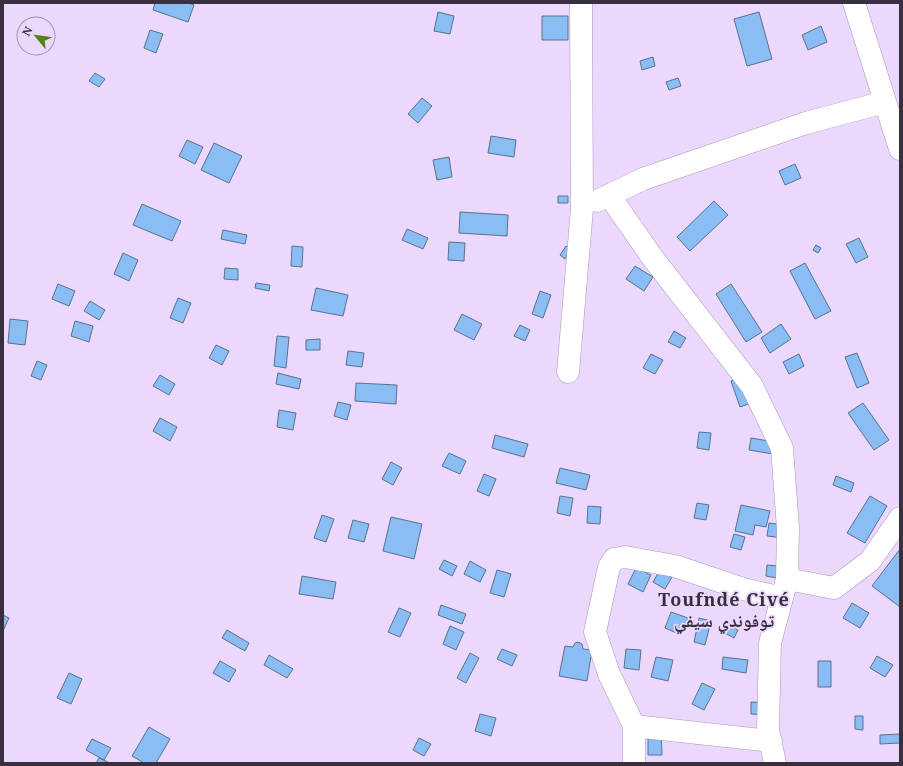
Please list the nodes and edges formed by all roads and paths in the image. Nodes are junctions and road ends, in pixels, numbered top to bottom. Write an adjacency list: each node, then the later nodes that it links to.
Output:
1 (581, 3): 6 (street)
2 (854, 3): 3 (street)
3 (885, 102): 4 (street); 5 (street)
4 (900, 149)
5 (610, 195): 6 (street); 9 (street)
6 (582, 209): 7 (street)
7 (568, 372)
8 (900, 518): 9 (street)
9 (784, 589): 10 (street); 11 (street)
10 (634, 726): 11 (street); 12 (street)
11 (770, 741): 13 (street)
12 (634, 763)
13 (775, 763)

